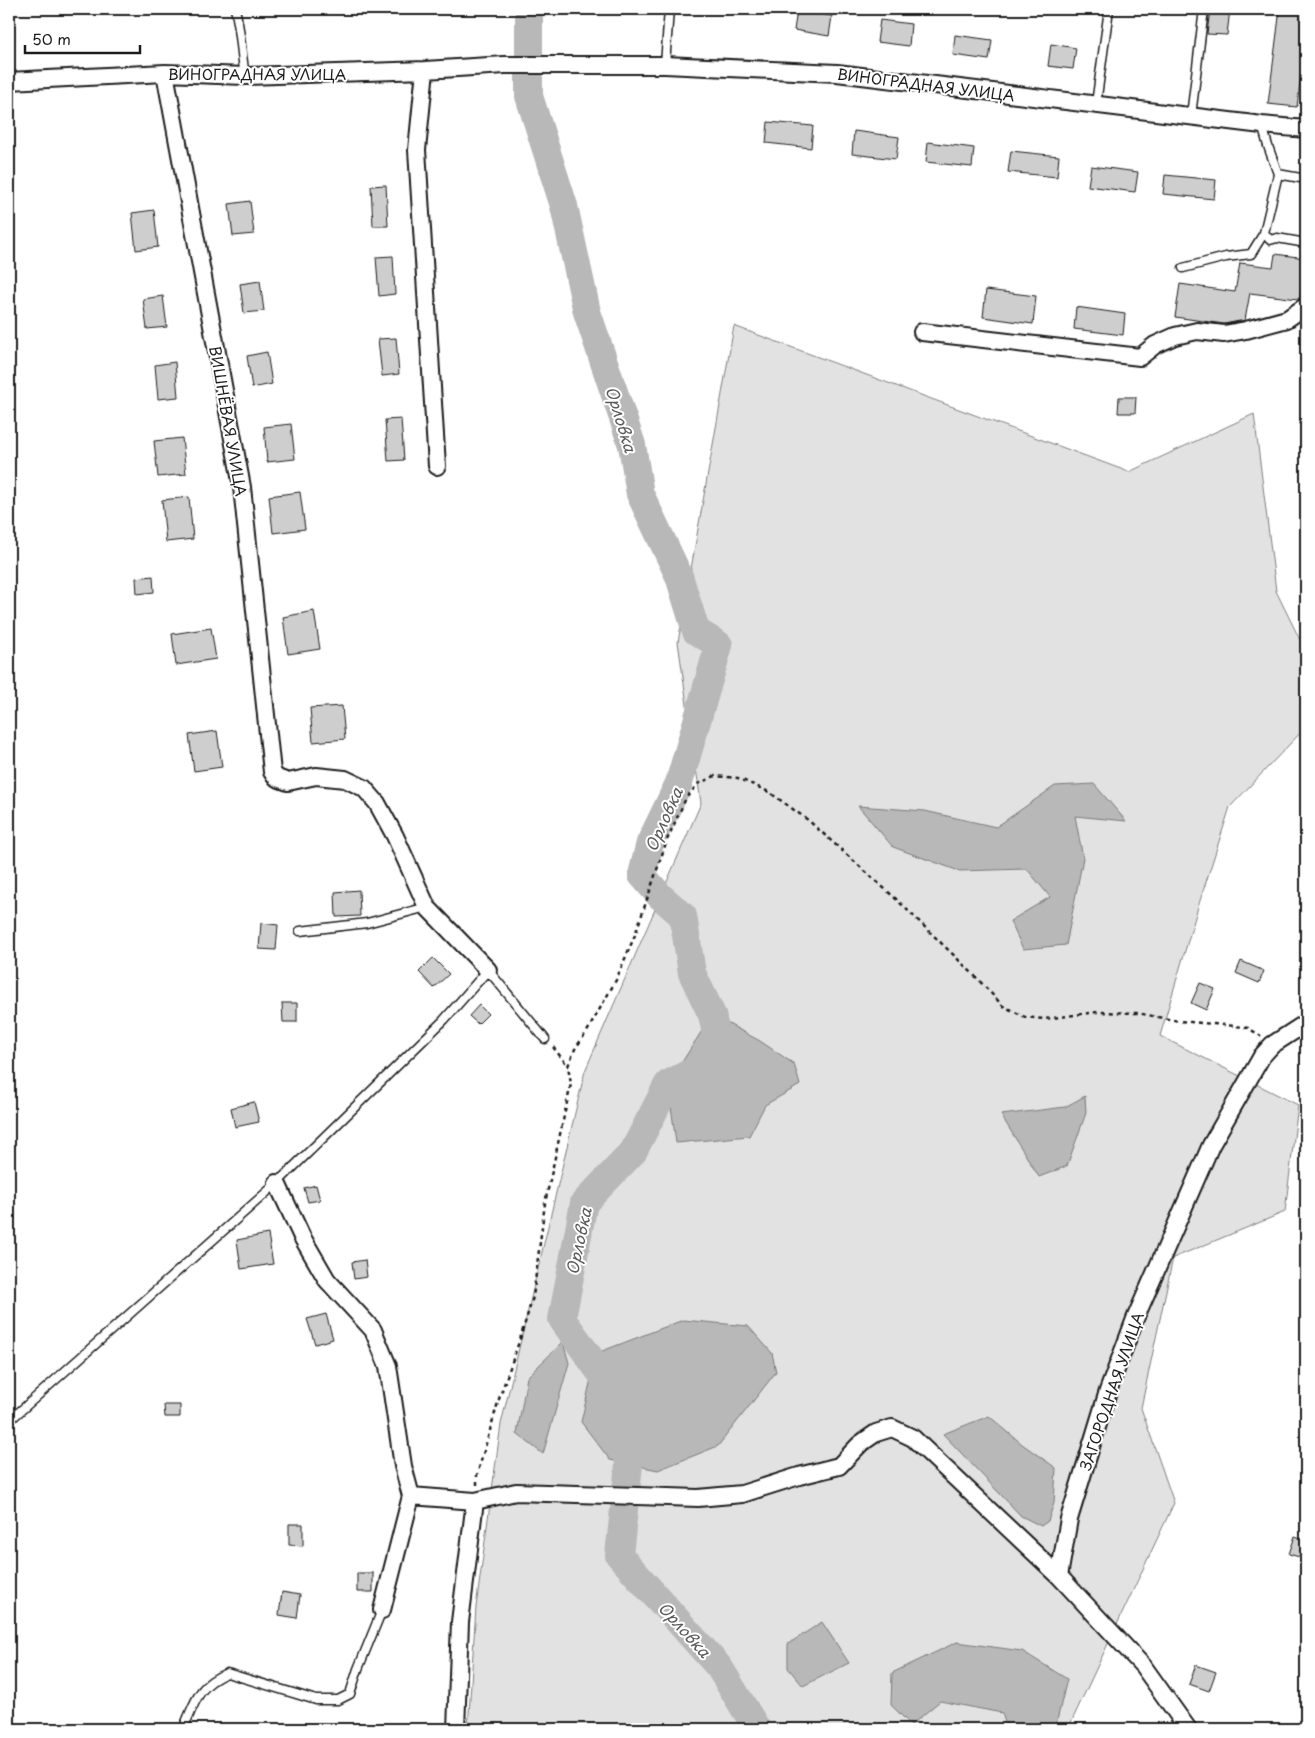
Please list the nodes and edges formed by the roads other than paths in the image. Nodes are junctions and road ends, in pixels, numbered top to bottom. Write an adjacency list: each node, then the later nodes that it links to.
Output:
1 (235, 9): 8 (lane)
2 (669, 9): 5 (lane)
3 (1109, 9): 10 (lane)
4 (1204, 9): 11 (lane)
5 (666, 65): 6 (street, ВИНОГРАДНАЯ УЛИЦА); 10 (street, ВИНОГРАДНАЯ УЛИЦА)
6 (425, 70): 8 (street, ВИНОГРАДНАЯ УЛИЦА); 21 (street)
7 (165, 73): 8 (street, ВИНОГРАДНАЯ УЛИЦА); 9 (street, ВИНОГРАДНАЯ УЛИЦА); 22 (street, ВИШНЁВАЯ УЛИЦА)
8 (245, 76)
9 (9, 81)
10 (1096, 104): 11 (street, ВИНОГРАДНАЯ УЛИЦА)
11 (1191, 116): 12 (street, ВИНОГРАДНАЯ УЛИЦА)
12 (1262, 125): 13 (street, ВИНОГРАДНАЯ УЛИЦА); 14 (lane)
13 (1306, 129)
14 (1278, 174): 15 (lane); 16 (lane)
15 (1306, 179)
16 (1264, 233): 17 (lane); 18 (lane)
17 (1306, 243)
18 (1183, 268)
19 (1306, 306): 20 (street)
20 (922, 332)
21 (437, 466)
22 (427, 907): 23 (lane); 24 (street)
23 (300, 931)
24 (488, 970): 26 (lane); 27 (lane)
25 (1306, 1024): 31 (street, ЗАГОРОДНАЯ УЛИЦА)
26 (545, 1038)
27 (278, 1183): 28 (lane); 29 (street)
28 (9, 1421)
29 (411, 1496): 30 (street); 32 (street)
30 (475, 1501): 31 (street); 34 (street)
31 (1059, 1576): 35 (street)
32 (382, 1610): 33 (lane)
33 (182, 1729)
34 (456, 1729)
35 (1188, 1729)

